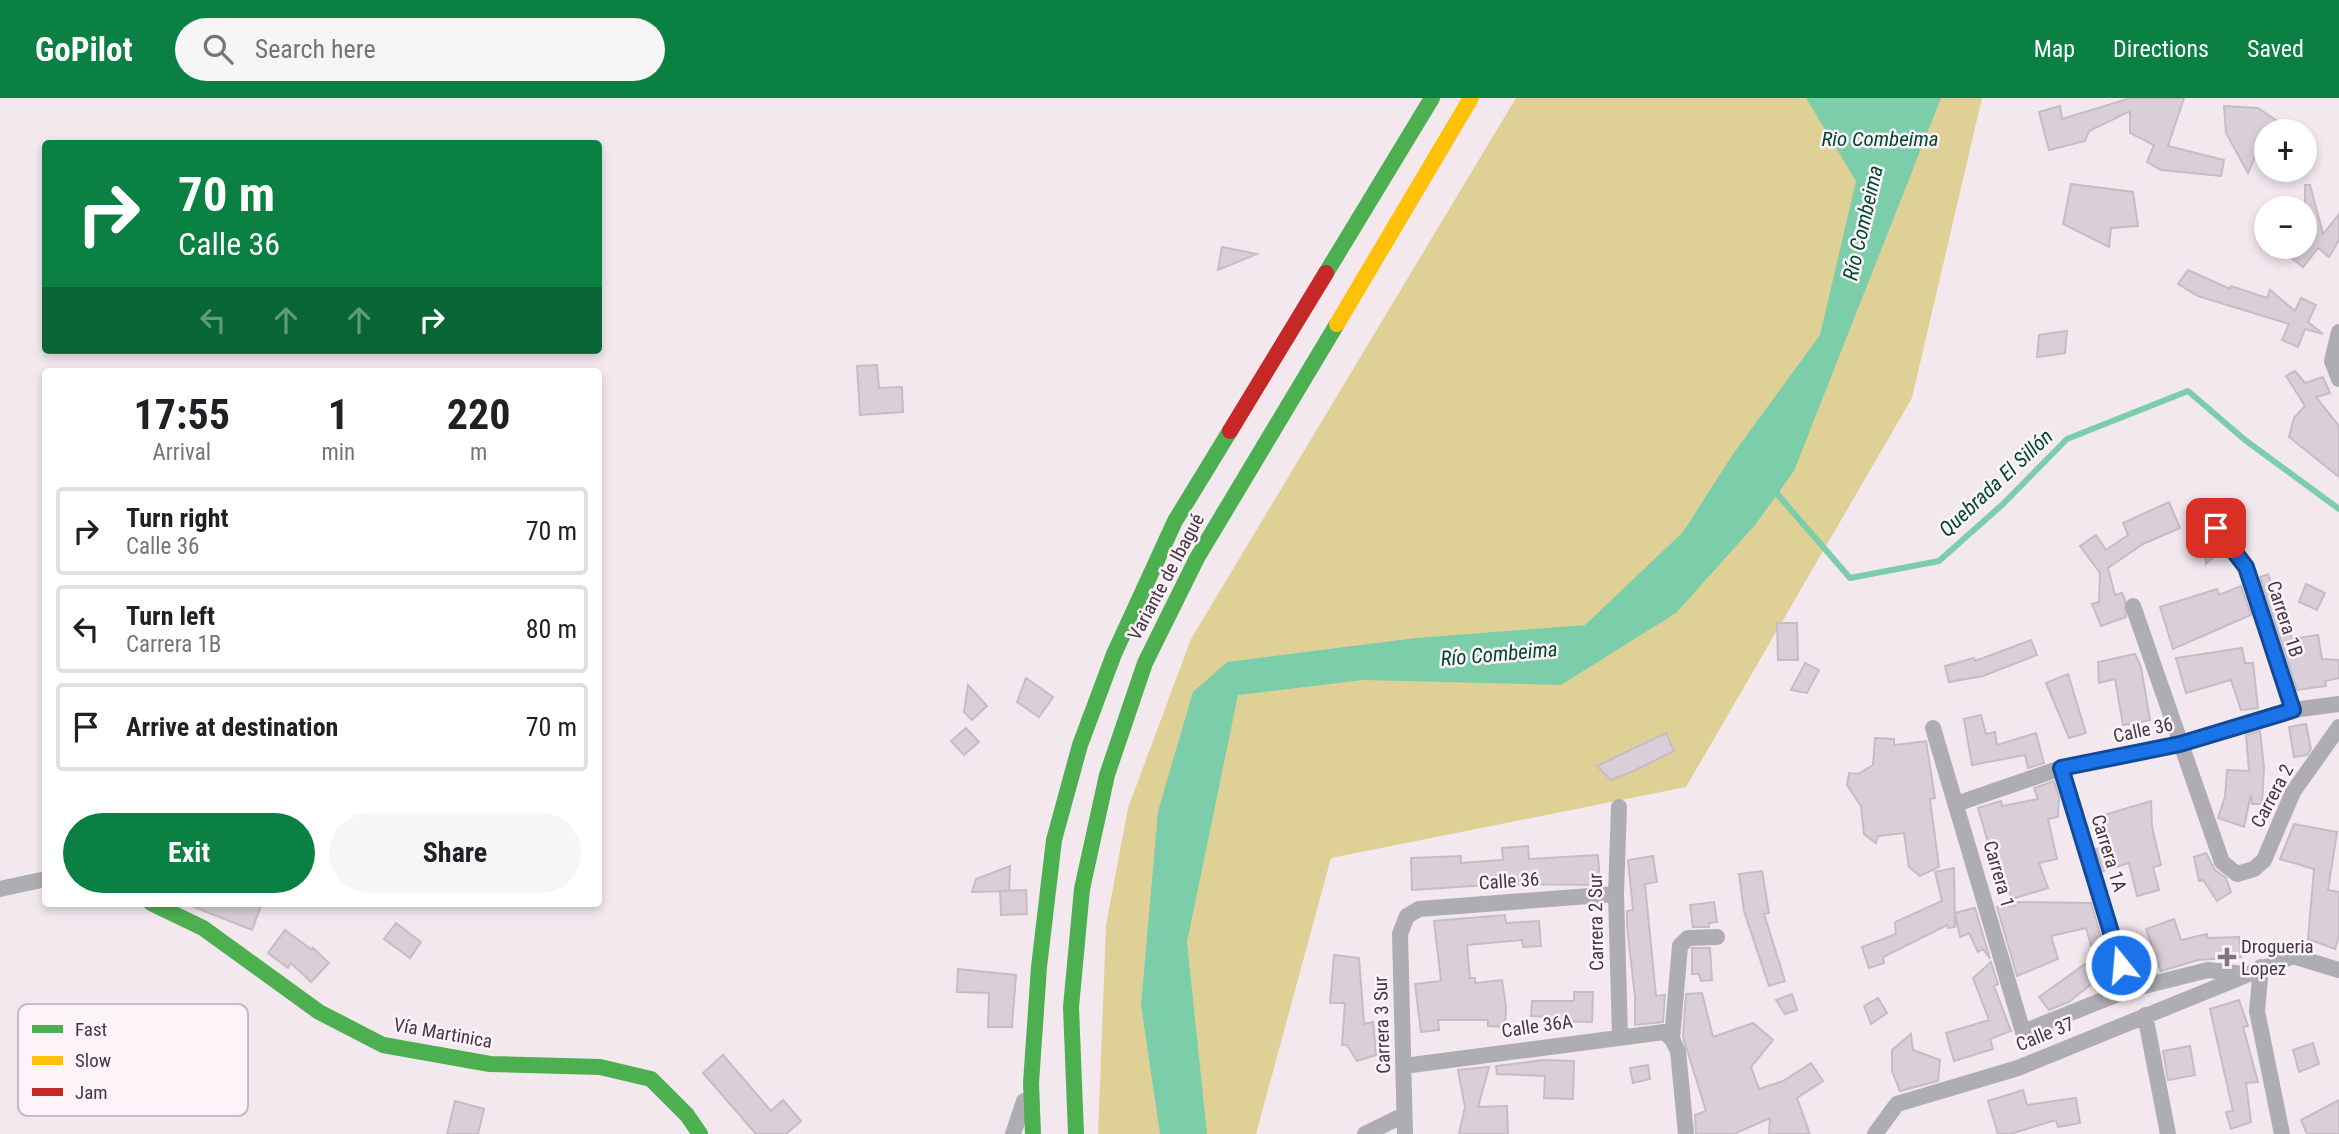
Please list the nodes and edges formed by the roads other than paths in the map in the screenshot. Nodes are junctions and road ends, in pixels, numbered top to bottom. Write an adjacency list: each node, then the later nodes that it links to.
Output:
1 (1433, 98): 30 (main road, Variante de Ibagué)
2 (1471, 98): 32 (main road, Variante de Ibagué)
3 (2337, 335): 4 (street)
4 (2339, 379)
5 (2204, 512): 8 (street, Carrera 1B)
6 (2133, 606): 11 (street)
7 (2339, 704): 8 (street, Calle 36)
8 (2293, 710): 11 (street, Calle 36)
9 (2339, 727): 11 (street, Carrera 2)
10 (1933, 728): 13 (street, Carrera 1)
11 (2180, 744): 12 (street, Calle 36)
12 (2061, 768): 13 (street, Calle 36); 24 (street, Carrera 1A)
13 (1956, 804): 26 (street, Carrera 1)
14 (1619, 807): 17 (street, Carrera 2 Sur)
15 (42, 880): 16 (street)
16 (0, 889)
17 (1616, 894): 19 (street, Calle 36); 27 (street, Carrera 2 Sur)
18 (160, 907): 33 (main road, Vía Martinica)
19 (1407, 916): 29 (street, Carrera 3 Sur)
20 (1717, 937): 28 (street)
21 (2261, 967): 22 (street, Calle 37); 23 (street, Calle 37); 41 (street)
22 (2339, 970)
23 (2244, 974): 24 (street, Calle 37); 25 (street, Calle 37)
24 (2128, 990): 26 (street, Calle 37)
25 (2145, 1015): 39 (street, Calle 37); 40 (street)
26 (2023, 1032)
27 (1620, 1036): 28 (street, Calle 36A); 29 (street, Calle 36A)
28 (1672, 1039): 38 (street)
29 (1404, 1066): 31 (street, Carrera 3 Sur)
30 (1031, 1083): 34 (street); 35 (main road, Variante de Ibagué)
31 (1404, 1115): 36 (street); 37 (street, Carrera 3 Sur)
32 (1075, 1129)
33 (699, 1134)
34 (1013, 1134)
35 (1033, 1134)
36 (1365, 1134)
37 (1405, 1134)
38 (1686, 1134)
39 (1875, 1134)
40 (2168, 1134)
41 (2282, 1134)

